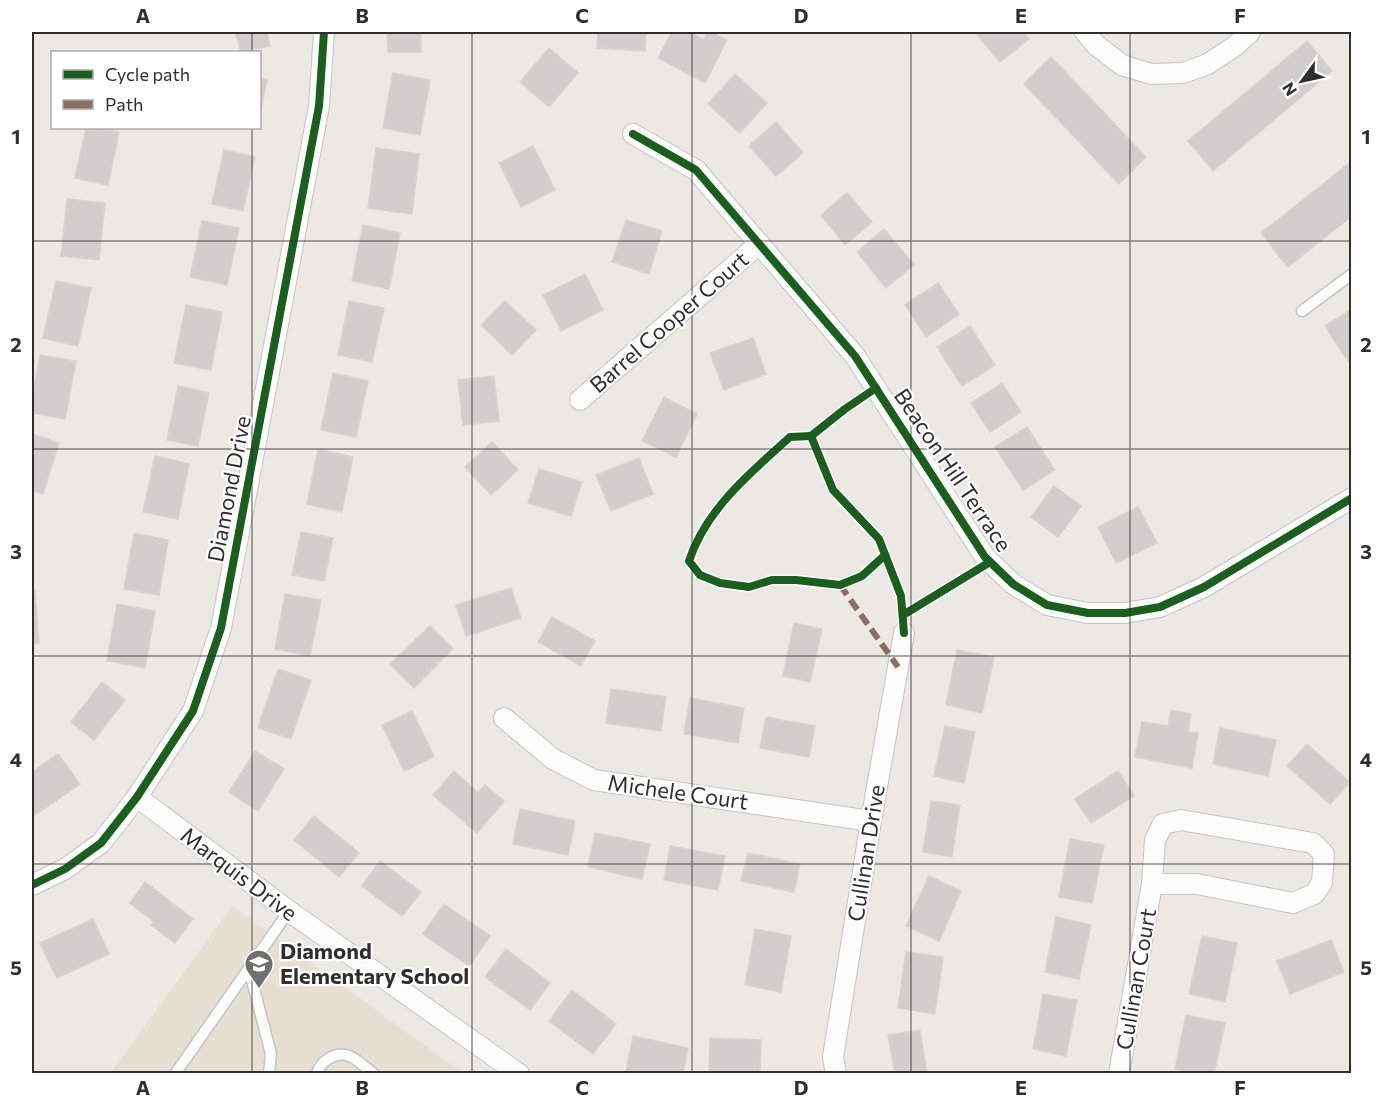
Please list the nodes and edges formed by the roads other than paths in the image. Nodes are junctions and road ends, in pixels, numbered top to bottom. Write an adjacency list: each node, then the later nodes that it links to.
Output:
1 (324, 32): 12 (street, Diamond Drive)
2 (1085, 32): 3 (street)
3 (1250, 32)
4 (633, 134): 5 (street, Beacon Hill Terrace)
5 (759, 244): 8 (street, Barrel Cooper Court); 9 (street, Beacon Hill Terrace)
6 (1352, 274): 7 (lane)
7 (1302, 311)
8 (580, 400)
9 (1352, 498)
10 (904, 633): 13 (street, Cullinan Drive)
11 (504, 717): 13 (street, Michele Court)
12 (137, 797): 15 (street, Diamond Drive); 16 (street, Marquis Drive)
13 (871, 821): 23 (street, Cullinan Drive)
14 (1152, 884): 14 (street, Cullinan Court); 24 (street, Cullinan Court)
15 (32, 885)
16 (289, 910): 17 (lane); 22 (street, Marquis Drive)
17 (249, 969): 18 (lane); 19 (lane)
18 (175, 1074)
19 (269, 1074)
20 (317, 1074): 21 (lane)
21 (374, 1074)
22 (519, 1074)
23 (836, 1074)
24 (1119, 1074)

